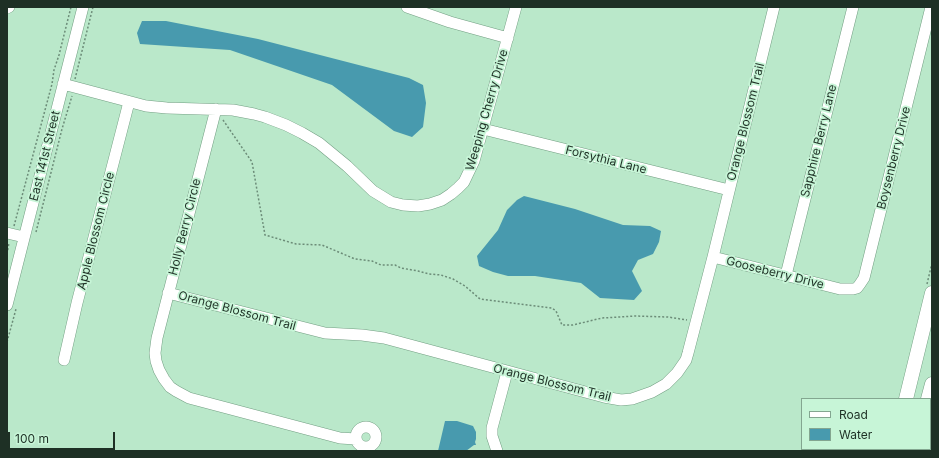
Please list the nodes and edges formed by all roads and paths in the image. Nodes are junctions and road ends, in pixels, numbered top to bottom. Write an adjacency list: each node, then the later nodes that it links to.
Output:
1 (71, 7): 15 (path)
2 (83, 7): 10 (street, East 141st Street)
3 (94, 7): 10 (path)
4 (407, 7): 9 (street)
5 (516, 7): 9 (street, Weeping Cherry Drive)
6 (774, 7): 14 (street, Orange Blossom Trail)
7 (853, 7): 20 (street, Sapphire Berry Lane)
8 (931, 7): 21 (street, Boysenberry Drive)
9 (508, 38): 13 (street, Weeping Cherry Drive)
10 (68, 86): 11 (street, Weeping Cherry Drive); 16 (path); 17 (street, East 141st Street)
11 (129, 102): 12 (street, Weeping Cherry Drive); 27 (street, Apple Blossom Circle)
12 (216, 109): 13 (street, Weeping Cherry Drive); 22 (street, Holly Berry Circle); 25 (path)
13 (483, 129): 14 (street, Forsythia Lane)
14 (729, 190): 19 (street, Orange Blossom Trail)
15 (10, 234): 17 (street); 18 (path)
16 (35, 234)
17 (24, 237): 24 (street, East 141st Street)
18 (7, 254)
19 (713, 257): 20 (street, Gooseberry Drive); 25 (street, Orange Blossom Trail)
20 (786, 275): 21 (street, Gooseberry Drive)
21 (838, 288)
22 (168, 293): 28 (street, Orange Blossom Trail); 32 (street, Holly Berry Circle)
23 (932, 293): 30 (main road)
24 (12, 304): 26 (path)
25 (697, 321): 28 (street, Orange Blossom Trail)
26 (7, 342)
27 (64, 360)
28 (507, 372): 33 (street)
29 (932, 384): 31 (main road)
30 (906, 398)
31 (928, 398)
32 (356, 439)
33 (497, 451)

